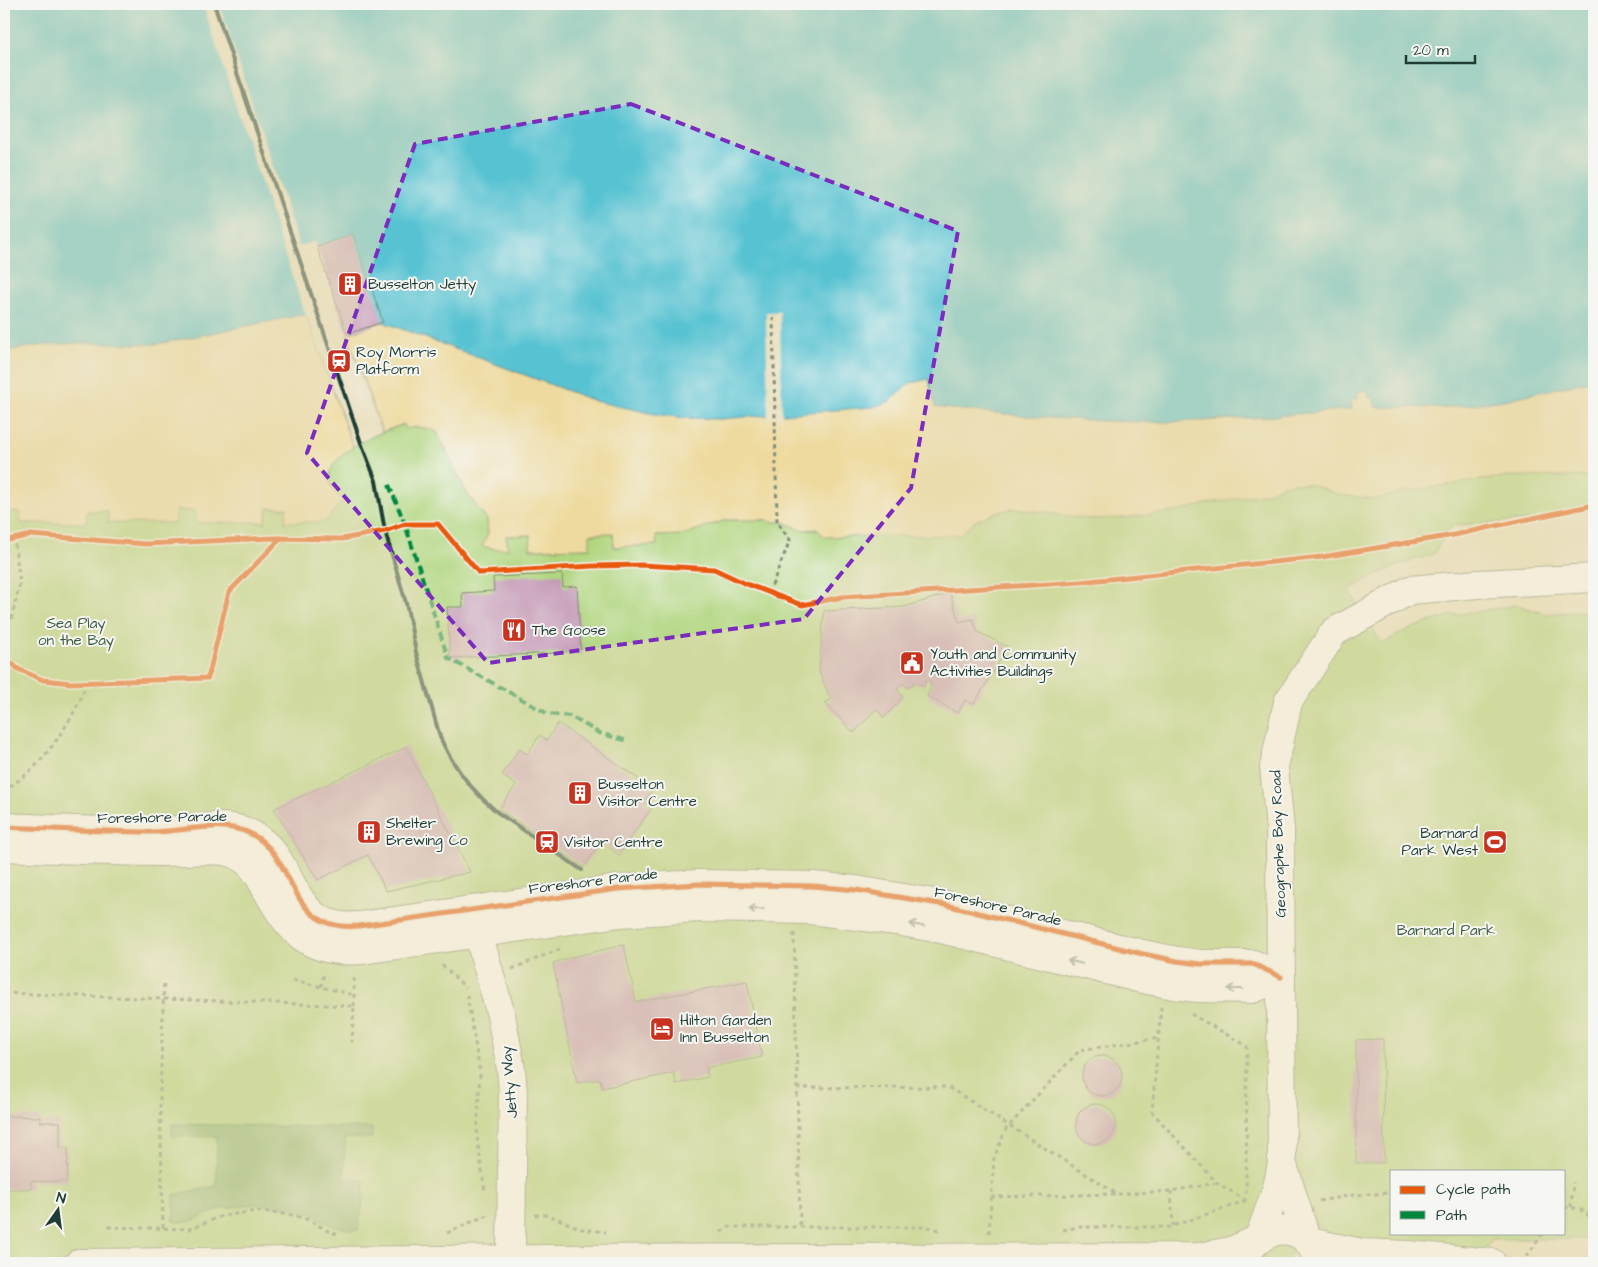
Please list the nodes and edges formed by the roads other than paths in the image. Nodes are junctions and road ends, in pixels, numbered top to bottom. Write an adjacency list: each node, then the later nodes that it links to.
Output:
1 (1594, 578): 5 (street, Geographe Bay Road)
2 (4, 827): 4 (street, Foreshore Parade)
3 (4, 847): 4 (street, Foreshore Parade)
4 (478, 921): 5 (street, Foreshore Parade); 9 (street, Jetty Way)
5 (1281, 977): 6 (street, Geographe Bay Road)
6 (1282, 1163): 7 (street, Geographe Bay Road); 8 (street, Geographe Bay Road)
7 (1254, 1247): 8 (street); 9 (street)
8 (1311, 1249): 11 (street)
9 (509, 1261): 10 (street)
10 (79, 1263)
11 (1492, 1263)

